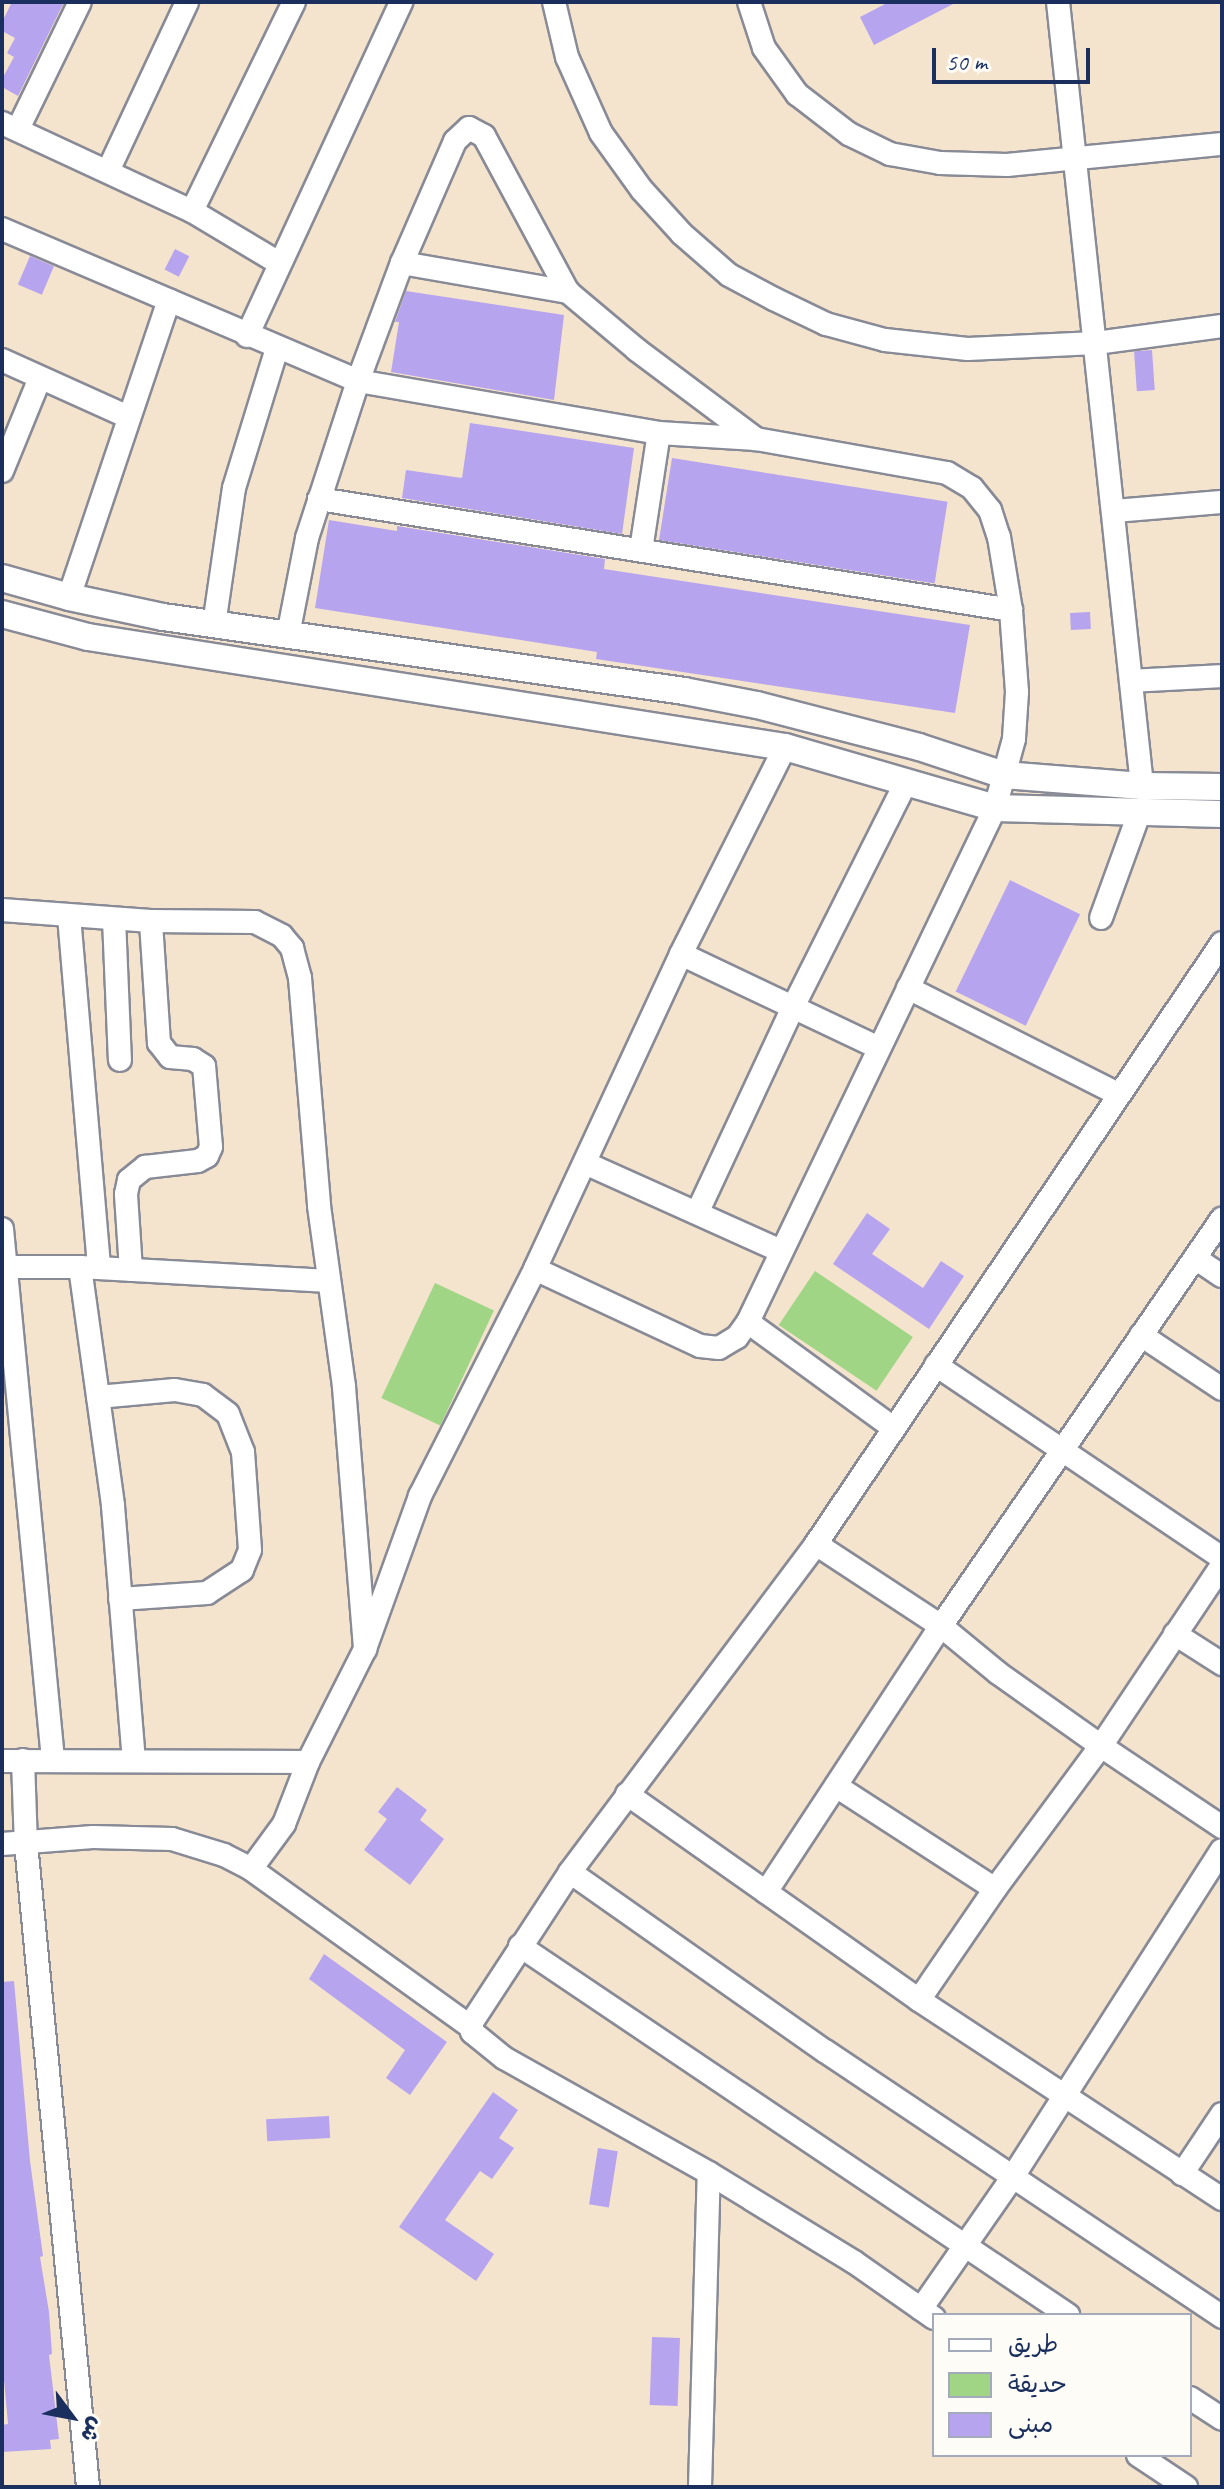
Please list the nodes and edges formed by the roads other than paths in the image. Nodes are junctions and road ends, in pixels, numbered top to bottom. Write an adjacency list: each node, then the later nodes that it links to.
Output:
1 (80, 2): 8 (street)
2 (187, 2): 11 (street)
3 (294, 2): 12 (street)
4 (401, 2): 14 (street)
5 (554, 2): 20 (street)
6 (749, 2): 10 (street)
7 (1058, 2): 10 (street)
8 (10, 126): 11 (street)
9 (1222, 144): 10 (street)
10 (1077, 159): 20 (street)
11 (108, 171): 12 (street)
12 (192, 211): 14 (street)
13 (2, 229): 17 (street)
14 (279, 263): 19 (street)
15 (402, 263): 16 (street); 16 (street); 24 (street)
16 (568, 292): 27 (street)
17 (169, 300): 19 (street); 25 (street)
18 (1222, 326): 20 (street)
19 (247, 336): 21 (street)
20 (1096, 343): 31 (street)
21 (277, 348): 24 (street); 37 (street)
22 (2, 360): 23 (street)
23 (40, 378): 25 (street); 28 (street)
24 (358, 381): 26 (street); 29 (street)
25 (128, 417): 34 (street)
26 (659, 433): 27 (street); 32 (street)
27 (756, 439): 35 (street)
28 (2, 471)
29 (319, 499): 32 (street); 38 (street)
30 (1222, 502): 31 (street)
31 (1114, 511): 40 (street)
32 (641, 550): 35 (street)
33 (2, 578): 34 (main road)
34 (69, 597): 37 (main road)
35 (1011, 610): 42 (street)
36 (2, 614): 41 (main road)
37 (214, 625): 38 (main road)
38 (288, 635): 42 (main road)
39 (1222, 676): 40 (street)
40 (1131, 681): 45 (street)
41 (785, 747): 43 (main road); 54 (street)
42 (1004, 775): 45 (main road); 46 (street)
43 (906, 782): 46 (main road); 56 (street)
44 (1222, 787): 45 (main road)
45 (1141, 799): 46 (main road); 47 (main road); 50 (street)
46 (995, 808): 55 (street)
47 (1222, 814)
48 (2, 910): 49 (street)
49 (69, 916): 51 (street); 67 (street)
50 (1101, 918)
51 (114, 919): 52 (street); 58 (street)
52 (151, 921): 69 (street); 71 (street)
53 (1222, 943): 59 (street)
54 (681, 954): 56 (street); 60 (street)
55 (908, 988): 57 (street); 59 (street)
56 (793, 1007): 57 (street); 61 (street)
57 (879, 1048): 64 (street)
58 (120, 1060)
59 (1118, 1094): 74 (street)
60 (585, 1163): 61 (street); 68 (street)
61 (698, 1211): 64 (street)
62 (1222, 1219): 65 (street)
63 (2, 1229): 66 (street)
64 (781, 1251): 72 (street)
65 (1195, 1258): 70 (street); 73 (street)
66 (7, 1267): 67 (street); 90 (street)
67 (90, 1267): 69 (street); 76 (street)
68 (535, 1269): 72 (street); 85 (street)
69 (131, 1270): 71 (street)
70 (1222, 1276)
71 (329, 1281): 85 (street)
72 (748, 1322): 77 (street)
73 (1141, 1335): 75 (street); 78 (street)
74 (936, 1365): 77 (street); 78 (street)
75 (1222, 1389)
76 (98, 1397): 82 (street); 82 (street)
77 (892, 1427): 79 (street)
78 (1062, 1451): 80 (street); 83 (street)
79 (816, 1544): 83 (street); 93 (street)
80 (1222, 1558)
81 (1222, 1565): 84 (street)
82 (120, 1599): 89 (street)
83 (941, 1626): 87 (street); 92 (street)
84 (1175, 1634): 86 (street); 87 (street)
85 (365, 1649): 91 (street)
86 (1222, 1664)
87 (1101, 1746): 94 (street); 100 (street)
88 (7, 1759): 90 (street); 96 (street)
89 (134, 1759): 90 (street); 91 (street)
90 (53, 1760)
91 (308, 1762): 98 (street)
92 (836, 1786): 100 (street); 101 (street)
93 (627, 1794): 99 (street); 101 (street)
94 (1222, 1827)
95 (2, 1844): 96 (street)
96 (26, 1844): 98 (street); 118 (street)
97 (1222, 1850): 105 (street)
98 (251, 1869): 104 (street)
99 (570, 1872): 102 (street); 109 (street)
100 (995, 1889): 103 (street)
101 (766, 1892): 103 (street)
102 (520, 1946): 104 (street); 111 (street)
103 (919, 2000): 105 (street)
104 (471, 2027): 107 (street)
105 (1065, 2093): 108 (street); 109 (street)
106 (1222, 2114): 108 (street)
107 (709, 2173): 112 (street); 119 (street)
108 (1182, 2174): 110 (street)
109 (1012, 2178): 111 (street); 114 (street)
110 (1222, 2199)
111 (966, 2246): 112 (street); 113 (street)
112 (927, 2313)
113 (1065, 2313)
114 (1222, 2317)
115 (1192, 2399): 116 (street)
116 (1222, 2419)
117 (1141, 2457): 120 (street)
118 (88, 2487)
119 (700, 2487)
120 (1186, 2487)

